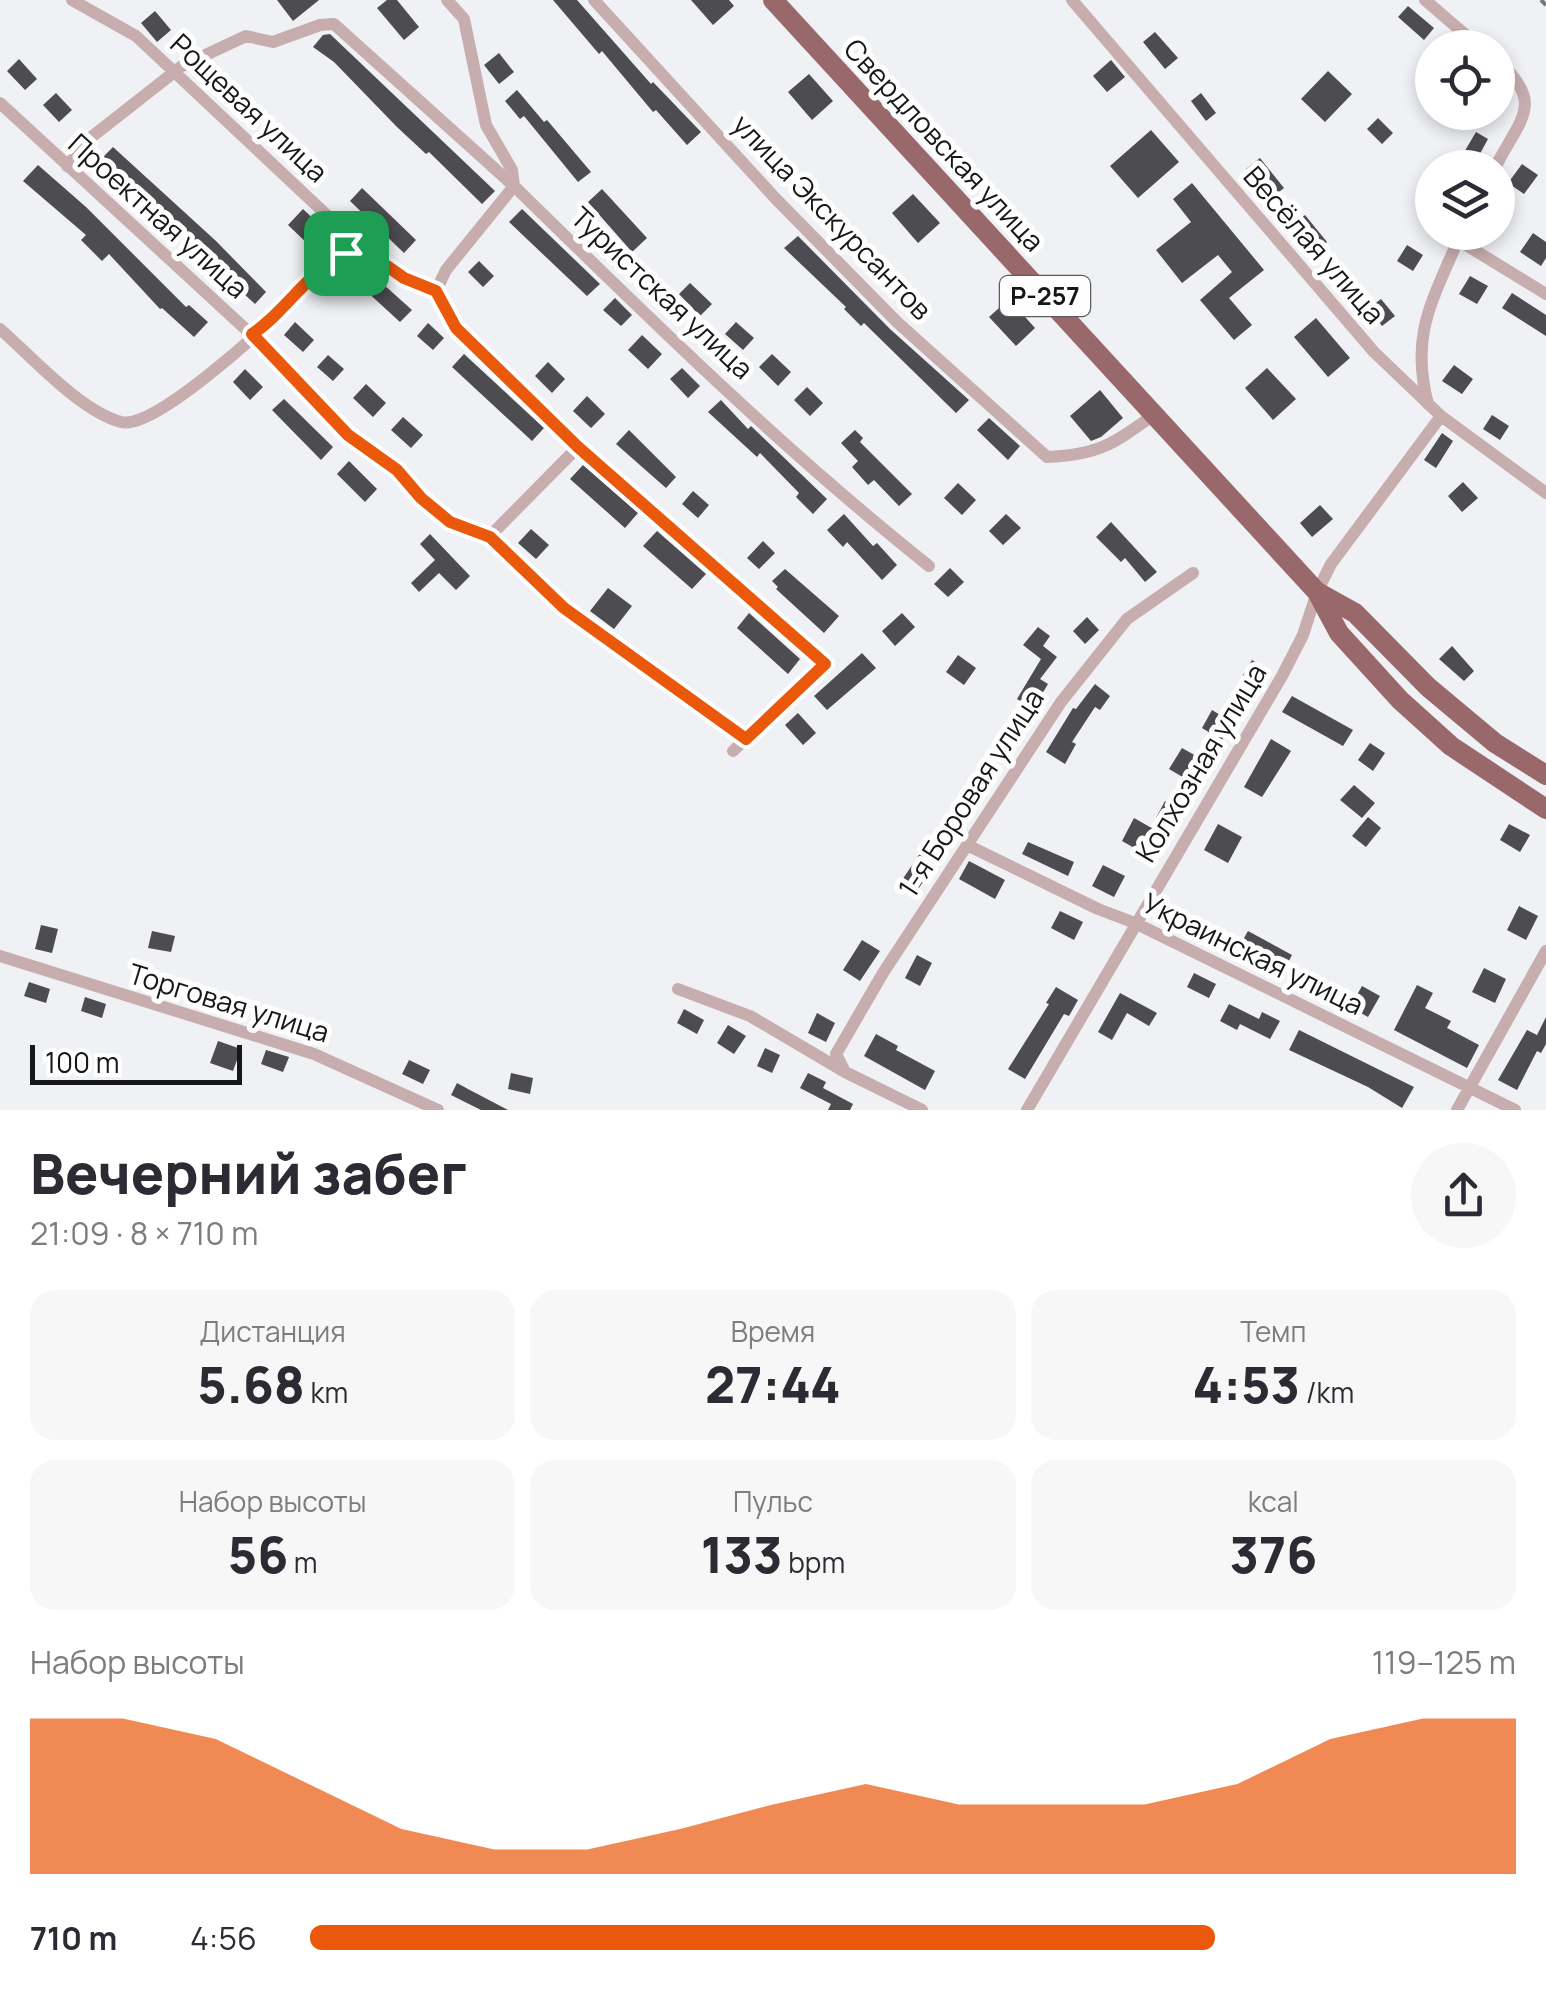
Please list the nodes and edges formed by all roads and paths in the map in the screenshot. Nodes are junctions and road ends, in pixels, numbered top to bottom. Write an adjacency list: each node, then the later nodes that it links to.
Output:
1 (72, 0): 10 (street, Рощевая улица)
2 (447, 0): 8 (street)
3 (460, 0): 8 (street, Туристская улица)
4 (594, 0): 24 (street, улица Экскурсантов)
5 (773, 0): 24 (highway, Свердловская улица / Р-257)
6 (1072, 0): 23 (street, Весёлая улица)
7 (1425, 0): 9 (street)
8 (464, 19): 15 (street, Туристская улица)
9 (1460, 30)
10 (174, 73): 14 (street); 15 (street); 16 (street, Рощевая улица)
11 (1515, 76): 13 (street)
12 (0, 103): 14 (street, Проектная улица)
13 (1505, 150)
14 (66, 166): 22 (street, Проектная улица)
15 (514, 186): 19 (street); 29 (street, Туристская улица)
16 (364, 250): 19 (street, Рощевая улица); 22 (street)
17 (1454, 250): 23 (street)
18 (1481, 250): 20 (street)
19 (436, 291): 26 (street)
20 (1546, 294)
21 (0, 329): 22 (street)
22 (252, 334): 28 (street, Проектная улица)
23 (1428, 406): 25 (street, Весёлая улица)
24 (1155, 414): 31 (highway, Свердловская улица / Р-257)
25 (1441, 416): 27 (street, Весёлая улица); 31 (street, Колхозная улица)
26 (578, 447): 28 (street); 32 (street)
27 (1546, 493)
28 (490, 537): 32 (street, Проектная улица)
29 (929, 566)
30 (1192, 573): 36 (street, 1-я Боровая улица)
31 (1317, 592): 34 (highway, Свердловская улица / Р-257); 35 (highway, Свердловская улица); 37 (street, Колхозная улица)
32 (746, 739): 33 (street)
33 (734, 751)
34 (1546, 775)
35 (1546, 809)
36 (967, 845): 37 (street, Украинская улица); 41 (street, 1-я Боровая улица)
37 (1135, 922): 42 (street, Украинская улица); 45 (street, Колхозная улица)
38 (1546, 951): 42 (street)
39 (0, 956): 43 (street, Торговая улица)
40 (678, 989): 41 (street)
41 (844, 1072): 44 (street)
42 (1470, 1088): 46 (street); 47 (street, Украинская улица)
43 (438, 1110)
44 (922, 1110)
45 (1027, 1110)
46 (1457, 1110)
47 (1516, 1110)

